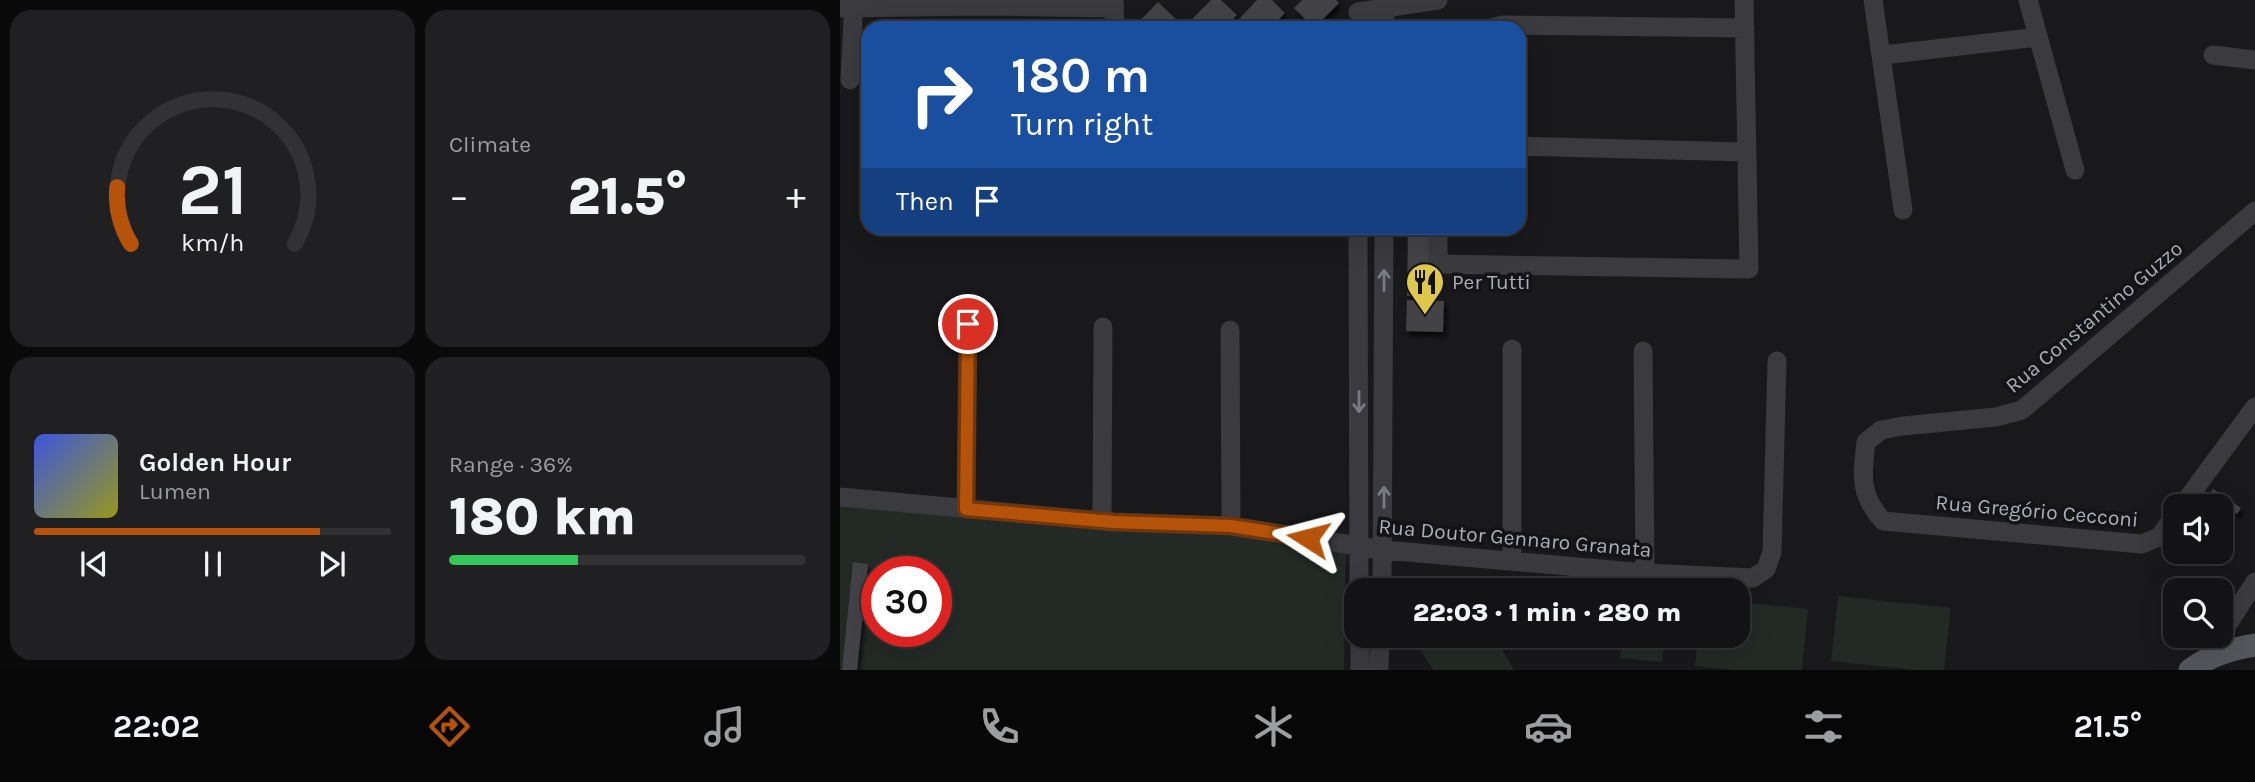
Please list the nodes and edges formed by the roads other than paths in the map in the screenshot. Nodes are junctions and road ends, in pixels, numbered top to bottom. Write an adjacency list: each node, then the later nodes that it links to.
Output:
1 (1438, 0): 8 (street)
2 (1744, 0): 11 (street)
3 (1873, 0): 13 (street)
4 (2028, 0): 12 (street)
5 (984, 3): 6 (street); 7 (street)
6 (1114, 4)
7 (849, 5): 16 (street)
8 (1384, 12): 9 (street)
9 (1357, 13)
10 (1526, 26): 11 (street)
11 (1745, 27): 18 (street)
12 (2038, 37): 13 (street); 19 (street)
13 (1882, 55): 20 (street)
14 (2213, 55): 15 (street)
15 (2255, 60)
16 (850, 80)
17 (1526, 146): 18 (street)
18 (1747, 152): 24 (street)
19 (2075, 170)
20 (1903, 210)
21 (2255, 211): 38 (street, Rua Constantino Guzzo)
22 (1358, 235): 28 (street)
23 (1384, 235): 29 (street, one-way to 23)
24 (1438, 235)
25 (968, 324): 36 (street)
26 (1103, 327): 37 (street)
27 (1230, 330): 39 (street)
28 (1358, 333): 29 (street); 41 (street, one-way to 41)
29 (1384, 333): 42 (street, one-way to 29)
30 (1512, 349): 43 (street)
31 (1643, 351): 44 (street)
32 (1776, 361): 44 (street, Rua Doutor Gennaro Granata)
33 (2255, 407): 34 (street)
34 (2191, 494)
35 (840, 497): 36 (street, Rua Doutor Gennaro Granata)
36 (966, 509): 37 (street, Rua Doutor Gennaro Granata)
37 (1102, 519): 39 (street, Rua Doutor Gennaro Granata)
38 (1883, 521): 40 (street, Rua Gregório Cecconi)
39 (1231, 526): 41 (street, Rua Doutor Gennaro Granata)
40 (2163, 532)
41 (1359, 546): 42 (street, Rua Doutor Gennaro Granata); 45 (street)
42 (1384, 550): 43 (street, Rua Doutor Gennaro Granata); 46 (street)
43 (1512, 561): 44 (street, Rua Doutor Gennaro Granata)
44 (1645, 573)
45 (1359, 578)
46 (1383, 578)
47 (2255, 582): 51 (street)
48 (2255, 645): 51 (main road)
49 (1360, 648): 52 (street)
50 (1380, 648): 53 (street)
51 (2200, 666)
52 (1360, 670)
53 (1379, 670)

